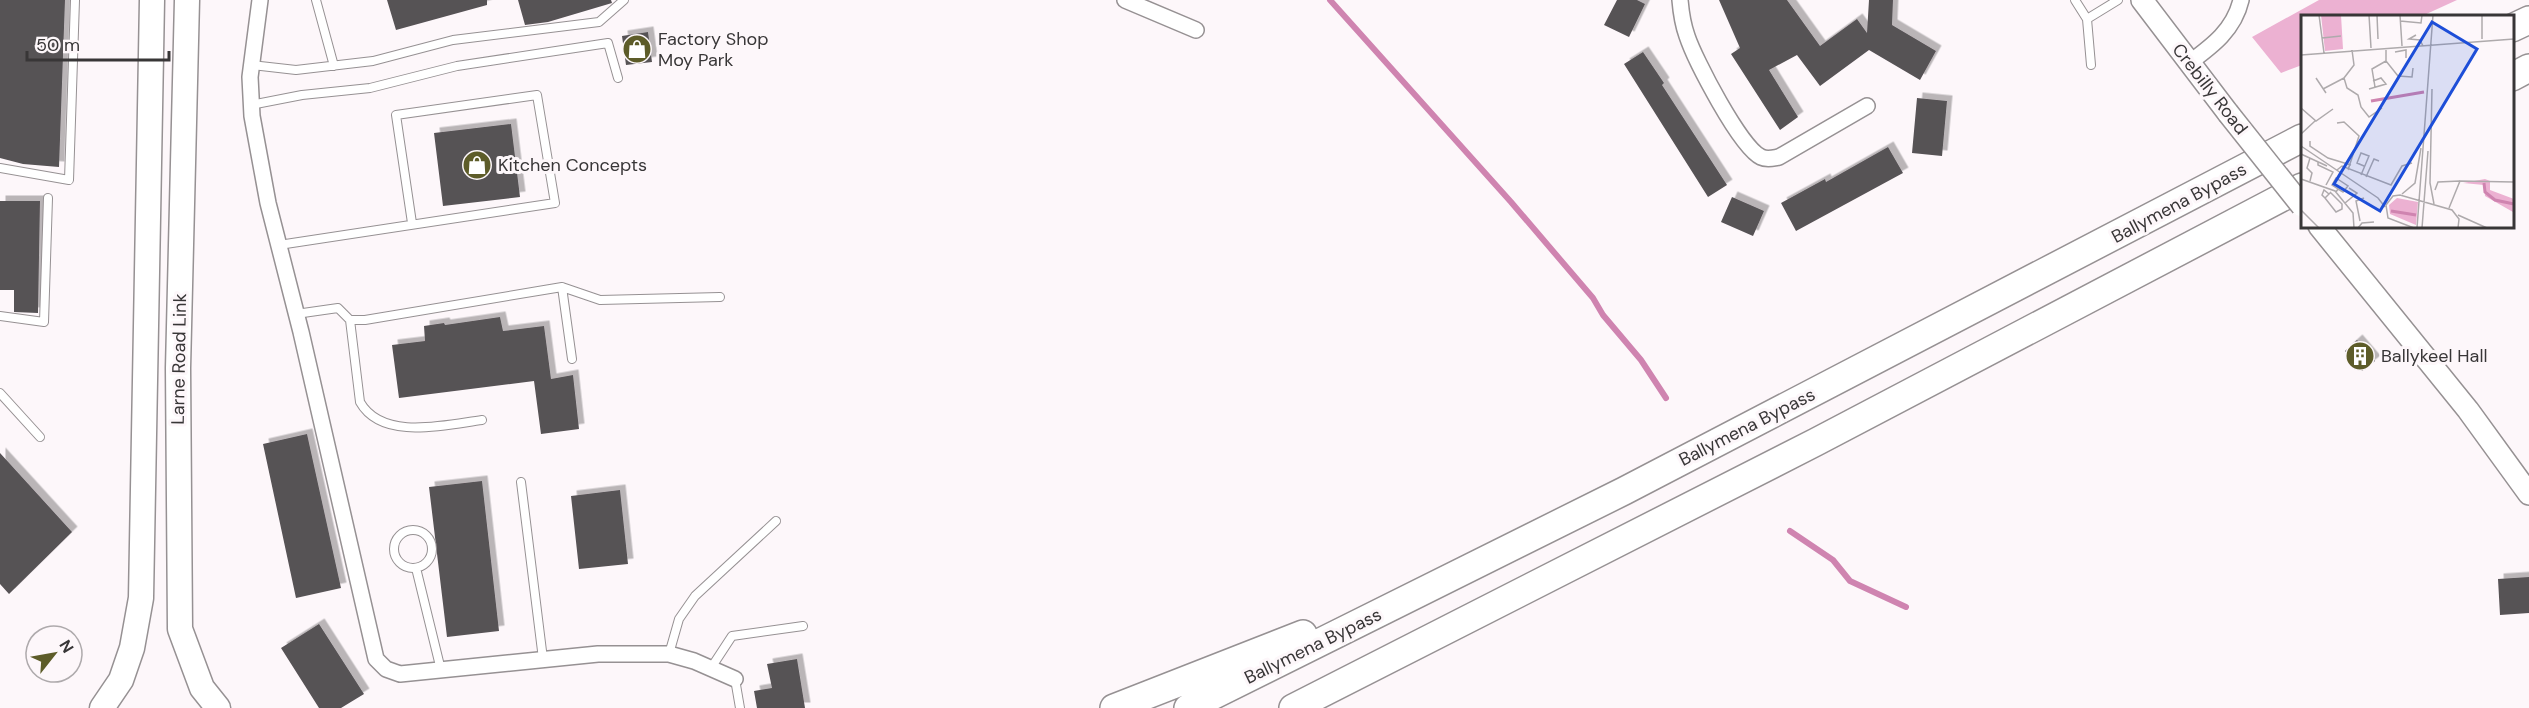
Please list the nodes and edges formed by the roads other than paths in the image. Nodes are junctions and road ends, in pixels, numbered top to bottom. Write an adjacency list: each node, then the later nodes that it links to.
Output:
1 (75, 0): 27 (lane)
2 (152, 0): 55 (main road, Larne Road Link)
3 (186, 0): 56 (main road, Larne Road Link)
4 (260, 0): 18 (street)
5 (316, 0): 20 (lane)
6 (624, 0): 20 (lane)
7 (1125, 0): 16 (street)
8 (1680, 0): 25 (street)
9 (2076, 0): 13 (lane)
10 (2118, 0): 13 (lane)
11 (2142, 0): 17 (street, Crebilly Road)
12 (2241, 0): 17 (street)
13 (2087, 19): 19 (lane)
14 (2529, 20): 15 (highway)
15 (2514, 27)
16 (1196, 30)
17 (2189, 63): 30 (street, Crebilly Road, bridge)
18 (252, 65): 20 (lane); 24 (street)
19 (2091, 65)
20 (334, 66)
21 (2529, 68): 22 (highway)
22 (2514, 76)
23 (618, 78): 24 (lane)
24 (250, 105): 33 (street)
25 (1867, 106)
26 (2301, 139): 45 (highway, Ballymena Bypass)
27 (0, 168)
28 (2301, 188): 43 (highway)
29 (48, 198): 37 (lane)
30 (2301, 205)
31 (412, 223): 31 (lane); 33 (lane)
32 (2321, 228): 46 (street)
33 (279, 245): 36 (street)
34 (562, 287): 35 (lane); 38 (lane); 39 (lane)
35 (720, 297)
36 (296, 314): 38 (lane); 53 (street)
37 (0, 316)
38 (350, 320): 41 (lane)
39 (572, 359)
40 (0, 393): 42 (lane)
41 (482, 420)
42 (40, 437)
43 (1816, 442): 60 (highway); 61 (highway)
44 (521, 482): 51 (lane)
45 (1624, 491): 58 (highway); 59 (highway, Ballymena Bypass)
46 (2529, 494)
47 (776, 521): 50 (lane)
48 (416, 568): 48 (lane); 53 (lane)
49 (802, 626): 52 (lane)
50 (669, 654): 51 (street); 52 (street)
51 (543, 659): 53 (street)
52 (711, 668): 54 (street)
53 (441, 670)
54 (735, 679): 57 (lane)
55 (102, 708)
56 (218, 708)
57 (740, 708)
58 (1114, 708)
59 (1188, 708)
60 (1293, 708)
61 (1333, 708)

